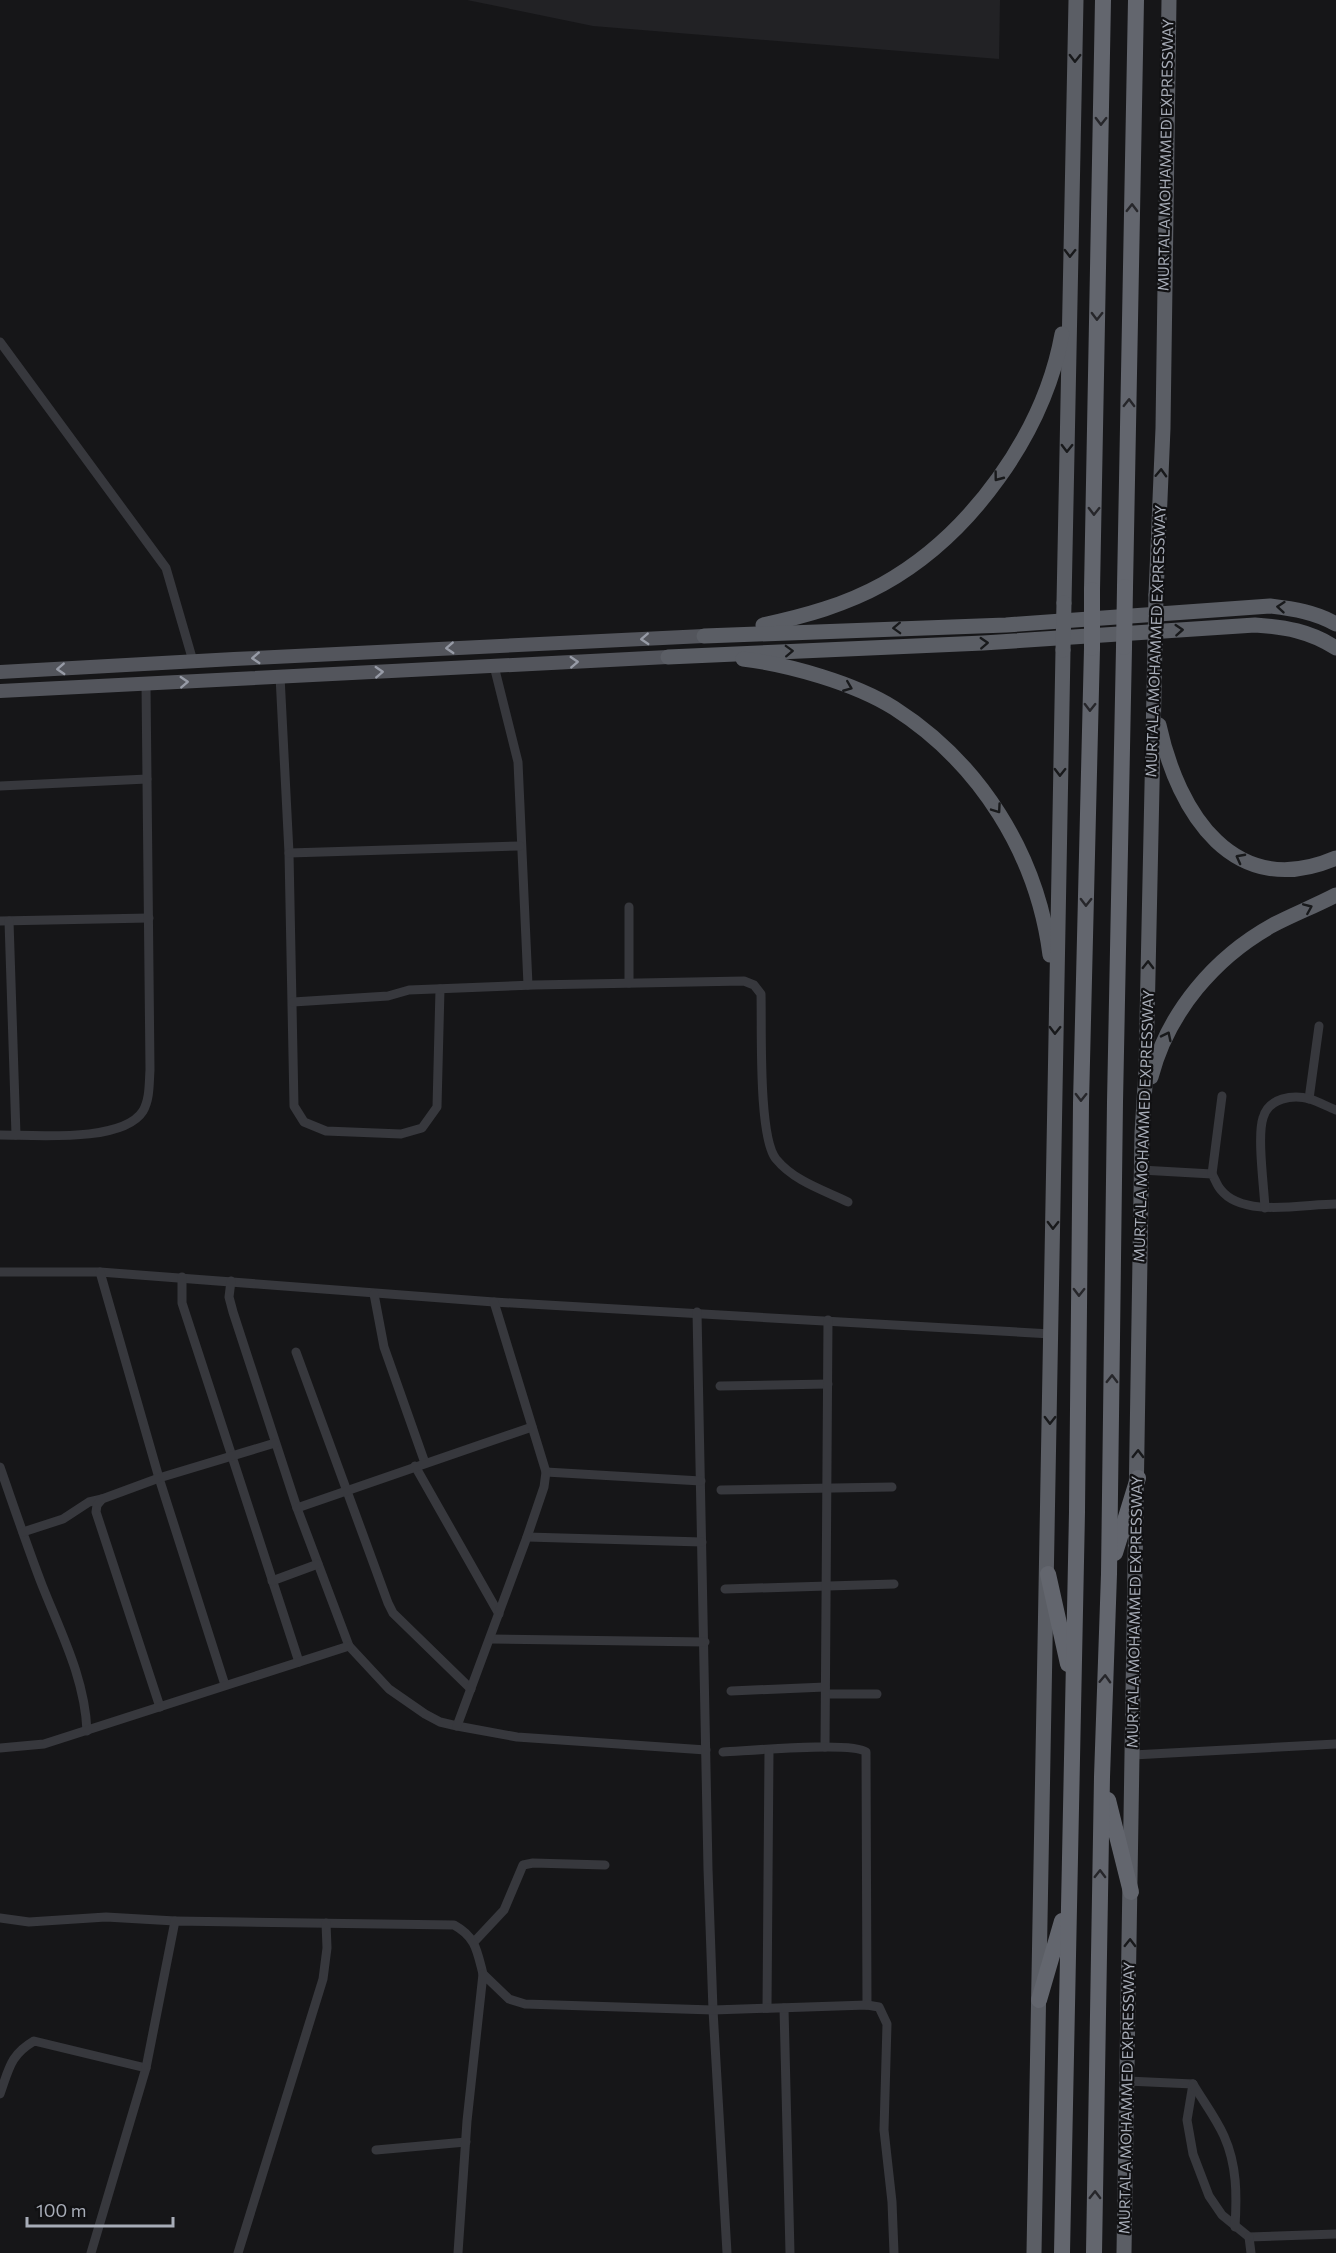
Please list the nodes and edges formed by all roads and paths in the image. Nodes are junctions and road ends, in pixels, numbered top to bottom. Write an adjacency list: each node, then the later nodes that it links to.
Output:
1 (1076, 0): 5 (highway, one-way to 5)
2 (1103, 0): 90 (highway, one-way to 90, bridge)
3 (1136, 0): 77 (highway, MURTALA MOHAMMED EXPRESSWAY, one-way to 3, bridge)
4 (1169, 0): 16 (highway, MURTALA MOHAMMED EXPRESSWAY, one-way to 4, bridge)
5 (1070, 309): 8 (highway, one-way to 8); 31 (highway, one-way to 31, bridge)
6 (0, 342): 11 (street)
7 (1336, 624): 8 (highway, one-way to 8)
8 (704, 636): 11 (main road, one-way to 11)
9 (1336, 648): 10 (highway, one-way to 9)
10 (668, 657): 12 (main road, one-way to 10); 31 (highway, one-way to 31)
11 (193, 661): 13 (main road, one-way to 13)
12 (494, 666): 14 (main road, one-way to 12); 20 (street)
13 (0, 672)
14 (280, 676): 15 (main road, one-way to 14); 21 (street)
15 (146, 684): 17 (main road); 18 (street)
16 (1153, 684): 22 (highway, one-way to 16); 36 (highway, MURTALA MOHAMMED EXPRESSWAY, one-way to 16)
17 (0, 692)
18 (147, 779): 19 (street); 25 (street)
19 (0, 786)
20 (520, 846): 21 (street); 28 (street)
21 (290, 853): 30 (street)
22 (1336, 858)
23 (1336, 895): 36 (highway, one-way to 23)
24 (628, 907): 27 (street)
25 (148, 918): 26 (street); 38 (street)
26 (4, 921): 38 (street)
27 (628, 982): 28 (street); 41 (street)
28 (528, 985): 29 (street)
29 (440, 989): 30 (street); 30 (street)
30 (293, 1002)
31 (1055, 1002): 52 (highway, one-way to 52)
32 (1319, 1026): 34 (street)
33 (1222, 1096): 40 (street)
34 (1309, 1099): 35 (street); 43 (street)
35 (1336, 1110)
36 (1142, 1133): 39 (highway, MURTALA MOHAMMED EXPRESSWAY)
37 (0, 1135): 38 (street)
38 (16, 1135)
39 (1141, 1170): 40 (street); 64 (highway, MURTALA MOHAMMED EXPRESSWAY, one-way to 39)
40 (1212, 1174): 43 (street)
41 (848, 1202)
42 (1336, 1204): 43 (street)
43 (1265, 1208)
44 (0, 1272): 45 (street)
45 (100, 1272): 46 (street); 63 (street)
46 (182, 1277): 47 (street); 58 (street)
47 (231, 1281): 48 (street); 57 (street)
48 (374, 1294): 49 (street); 59 (street)
49 (494, 1302): 50 (street); 56 (street)
50 (697, 1312): 51 (street); 65 (street)
51 (828, 1320): 52 (street); 54 (street)
52 (1051, 1334): 76 (highway, one-way to 76)
53 (296, 1352): 68 (street)
54 (828, 1384): 55 (street); 66 (street)
55 (720, 1386)
56 (532, 1427): 59 (street); 62 (street)
57 (275, 1443): 58 (street); 71 (street)
58 (231, 1456): 63 (street); 78 (street)
59 (425, 1463): 60 (street)
60 (415, 1466): 68 (street); 82 (street)
61 (0, 1467): 72 (street)
62 (546, 1473): 65 (street); 73 (street)
63 (159, 1478): 70 (street); 87 (street)
64 (1138, 1478): 77 (highway); 102 (highway, MURTALA MOHAMMED EXPRESSWAY)
65 (701, 1481): 74 (street)
66 (827, 1487): 67 (street); 69 (street); 80 (street)
67 (892, 1487)
68 (346, 1490): 71 (street); 88 (street)
69 (721, 1490)
70 (102, 1499): 72 (street); 93 (street)
71 (297, 1508): 75 (street)
72 (22, 1532): 95 (street)
73 (527, 1537): 74 (street); 82 (street)
74 (702, 1542): 84 (street)
75 (318, 1564): 78 (street); 85 (street)
76 (1048, 1574): 90 (highway); 112 (highway)
77 (1109, 1574): 103 (highway, MURTALA MOHAMMED EXPRESSWAY, one-way to 77)
78 (272, 1581): 86 (street)
79 (894, 1584): 80 (street)
80 (826, 1586): 81 (street); 89 (street)
81 (724, 1589)
82 (499, 1614): 83 (street)
83 (491, 1639): 84 (street); 88 (street)
84 (705, 1642): 99 (street)
85 (349, 1646): 86 (street); 94 (street)
86 (299, 1662): 87 (street)
87 (225, 1685): 93 (street)
88 (471, 1689): 94 (street)
89 (825, 1690): 91 (street); 92 (street); 97 (street)
90 (1074, 1690): 106 (highway)
91 (731, 1691)
92 (877, 1694)
93 (160, 1707): 95 (street)
94 (457, 1726): 99 (street)
95 (87, 1731): 98 (street)
96 (1336, 1744): 102 (street)
97 (825, 1747): 100 (street); 113 (street)
98 (0, 1748)
99 (706, 1750): 116 (street)
100 (769, 1750): 101 (street); 114 (street)
101 (723, 1752)
102 (1133, 1755): 105 (highway, MURTALA MOHAMMED EXPRESSWAY)
103 (1102, 1777): 105 (highway); 134 (highway, MURTALA MOHAMMED EXPRESSWAY, one-way to 103)
104 (605, 1865): 110 (street)
105 (1131, 1892): 118 (highway, MURTALA MOHAMMED EXPRESSWAY, one-way to 105)
106 (1068, 1900): 112 (highway); 133 (highway)
107 (0, 1918): 108 (street)
108 (175, 1921): 109 (street); 117 (street)
109 (326, 1923): 110 (street); 127 (street)
110 (474, 1942): 111 (street)
111 (483, 1974): 116 (street); 121 (street)
112 (1039, 2000): 132 (highway)
113 (867, 2005): 115 (street); 131 (street)
114 (768, 2008): 115 (street); 116 (street)
115 (784, 2008): 130 (street)
116 (713, 2010): 129 (street)
117 (146, 2068): 120 (street); 126 (street)
118 (1127, 2081): 119 (street); 135 (highway, MURTALA MOHAMMED EXPRESSWAY)
119 (1193, 2084): 123 (street); 123 (street)
120 (0, 2094)
121 (466, 2142): 122 (street); 128 (street)
122 (376, 2150)
123 (1235, 2227): 125 (street)
124 (1336, 2234): 125 (street)
125 (1249, 2237): 136 (street)
126 (91, 2253)
127 (238, 2253)
128 (458, 2253)
129 (727, 2253)
130 (790, 2253)
131 (894, 2253)
132 (1034, 2253)
133 (1062, 2253)
134 (1094, 2253)
135 (1124, 2253)
136 (1251, 2253)

